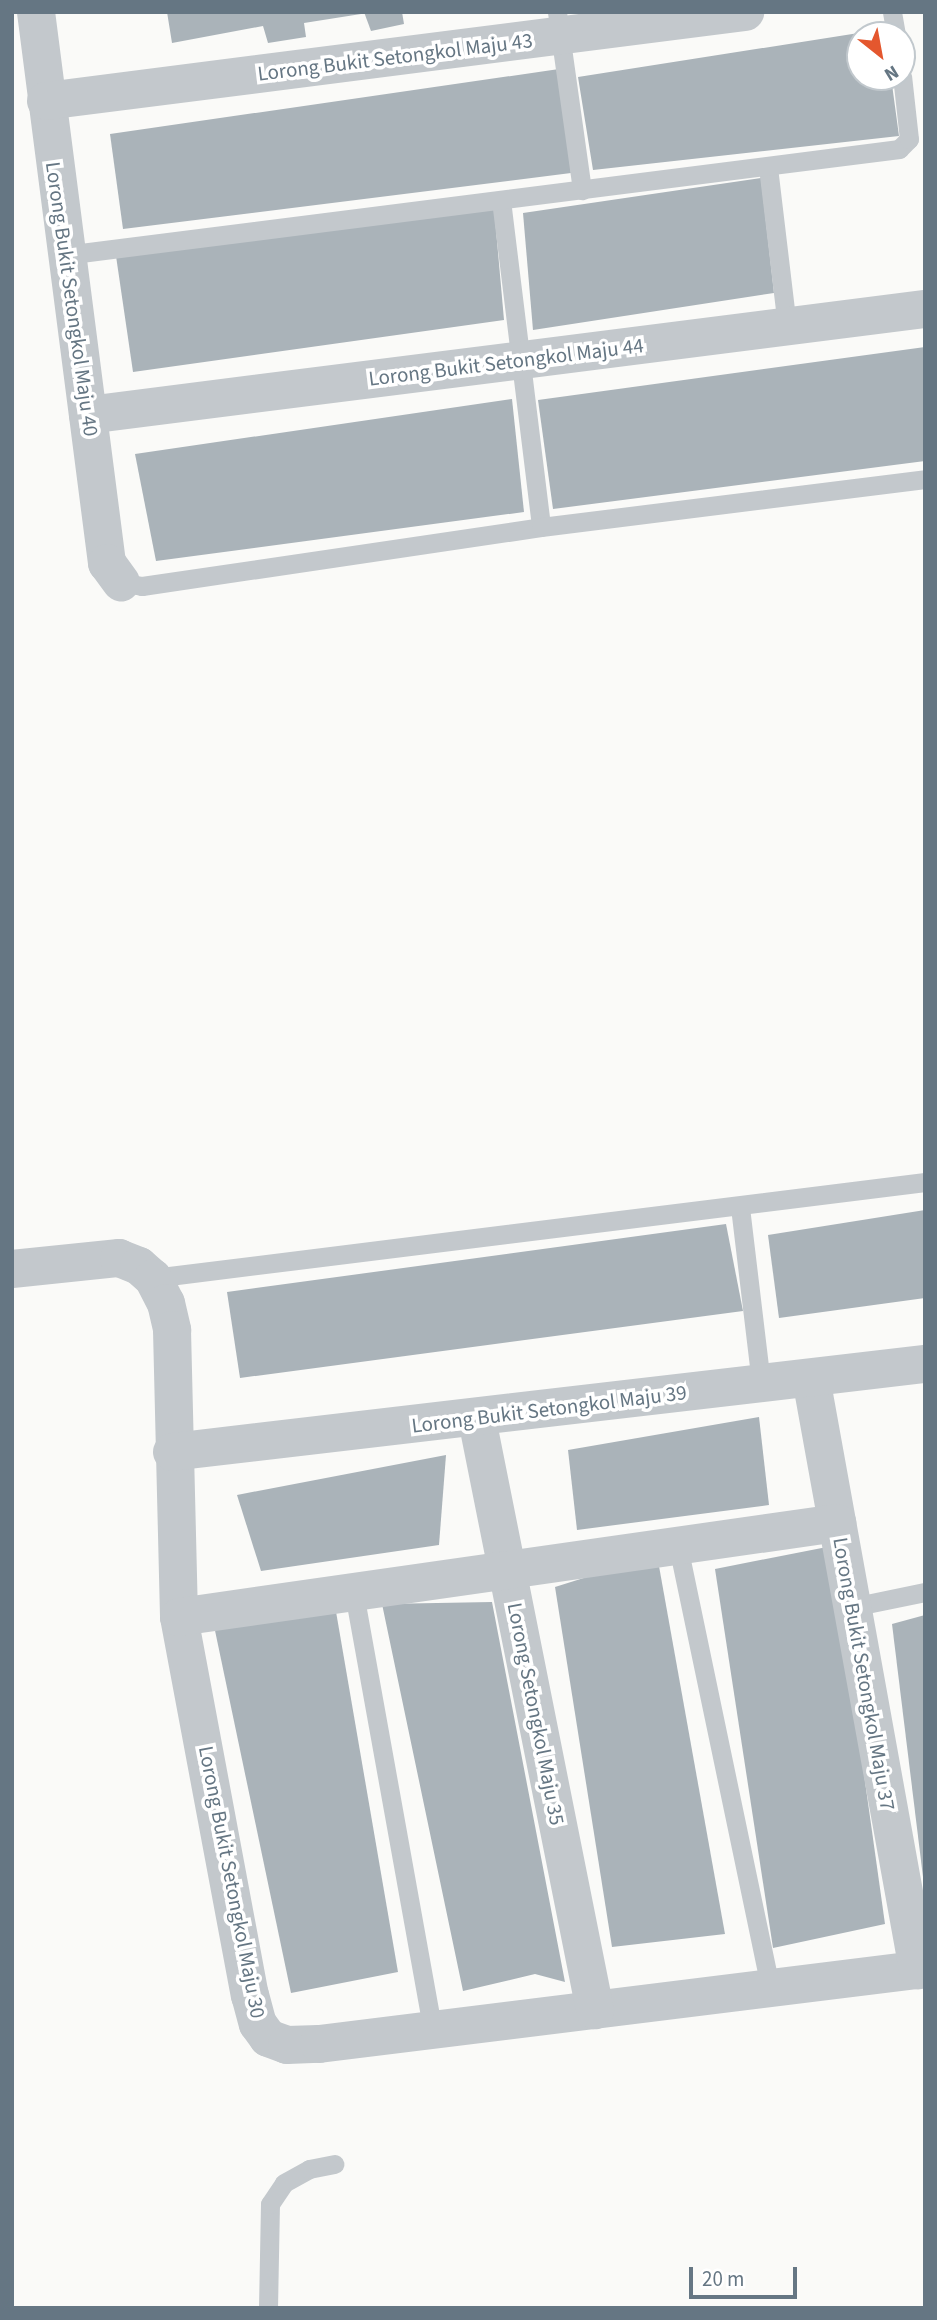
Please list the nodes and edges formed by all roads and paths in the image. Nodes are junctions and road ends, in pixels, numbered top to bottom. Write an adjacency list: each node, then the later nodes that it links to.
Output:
1 (36, 12): 5 (street, Lorong Bukit Setongkol Maju 40)
2 (745, 12): 3 (street, Lorong Bukit Setongkol Maju 43)
3 (559, 25): 5 (street, Lorong Bukit Setongkol Maju 43); 7 (lane)
4 (904, 91): 6 (lane)
5 (46, 101): 9 (street, Lorong Bukit Setongkol Maju 40)
6 (768, 167): 7 (lane); 11 (lane)
7 (582, 190): 8 (lane)
8 (501, 200): 9 (lane); 12 (lane)
9 (65, 256): 13 (street, Lorong Bukit Setongkol Maju 40)
10 (925, 309): 11 (street, Lorong Bukit Setongkol Maju 44)
11 (787, 326): 12 (street, Lorong Bukit Setongkol Maju 44)
12 (521, 359): 13 (street, Lorong Bukit Setongkol Maju 44); 15 (lane)
13 (88, 415): 16 (street, Lorong Bukit Setongkol Maju 40)
14 (925, 480): 15 (lane)
15 (541, 527): 16 (lane)
16 (121, 582)
17 (925, 1182): 18 (lane)
18 (740, 1206): 20 (lane); 23 (lane)
19 (12, 1269): 20 (street)
20 (153, 1278): 25 (street, Lorong Bukit Setongkol Maju 30)
21 (925, 1364): 22 (street, Lorong Bukit Setongkol Maju 39)
22 (811, 1378): 23 (street, Lorong Bukit Setongkol Maju 39); 26 (street, Lorong Bukit Setongkol Maju 37)
23 (761, 1384): 24 (street, Lorong Bukit Setongkol Maju 39)
24 (477, 1419): 25 (street, Lorong Bukit Setongkol Maju 39); 28 (street, Lorong Setongkol Maju 35)
25 (172, 1452): 32 (street, Lorong Bukit Setongkol Maju 30)
26 (837, 1523): 27 (street); 31 (street, Lorong Bukit Setongkol Maju 37)
27 (678, 1546): 28 (street); 34 (lane)
28 (507, 1571): 30 (street); 35 (street, Lorong Setongkol Maju 35)
29 (925, 1592): 31 (lane)
30 (354, 1593): 32 (street); 36 (lane)
31 (852, 1607): 33 (street, Lorong Bukit Setongkol Maju 37)
32 (179, 1618): 36 (street, Lorong Bukit Setongkol Maju 30)
33 (921, 1969): 34 (street, Lorong Bukit Setongkol Maju 30)
34 (770, 1988): 35 (street, Lorong Bukit Setongkol Maju 30)
35 (595, 2010): 36 (street, Lorong Bukit Setongkol Maju 30)
36 (433, 2030)
37 (335, 2164): 38 (lane)
38 (268, 2308)

